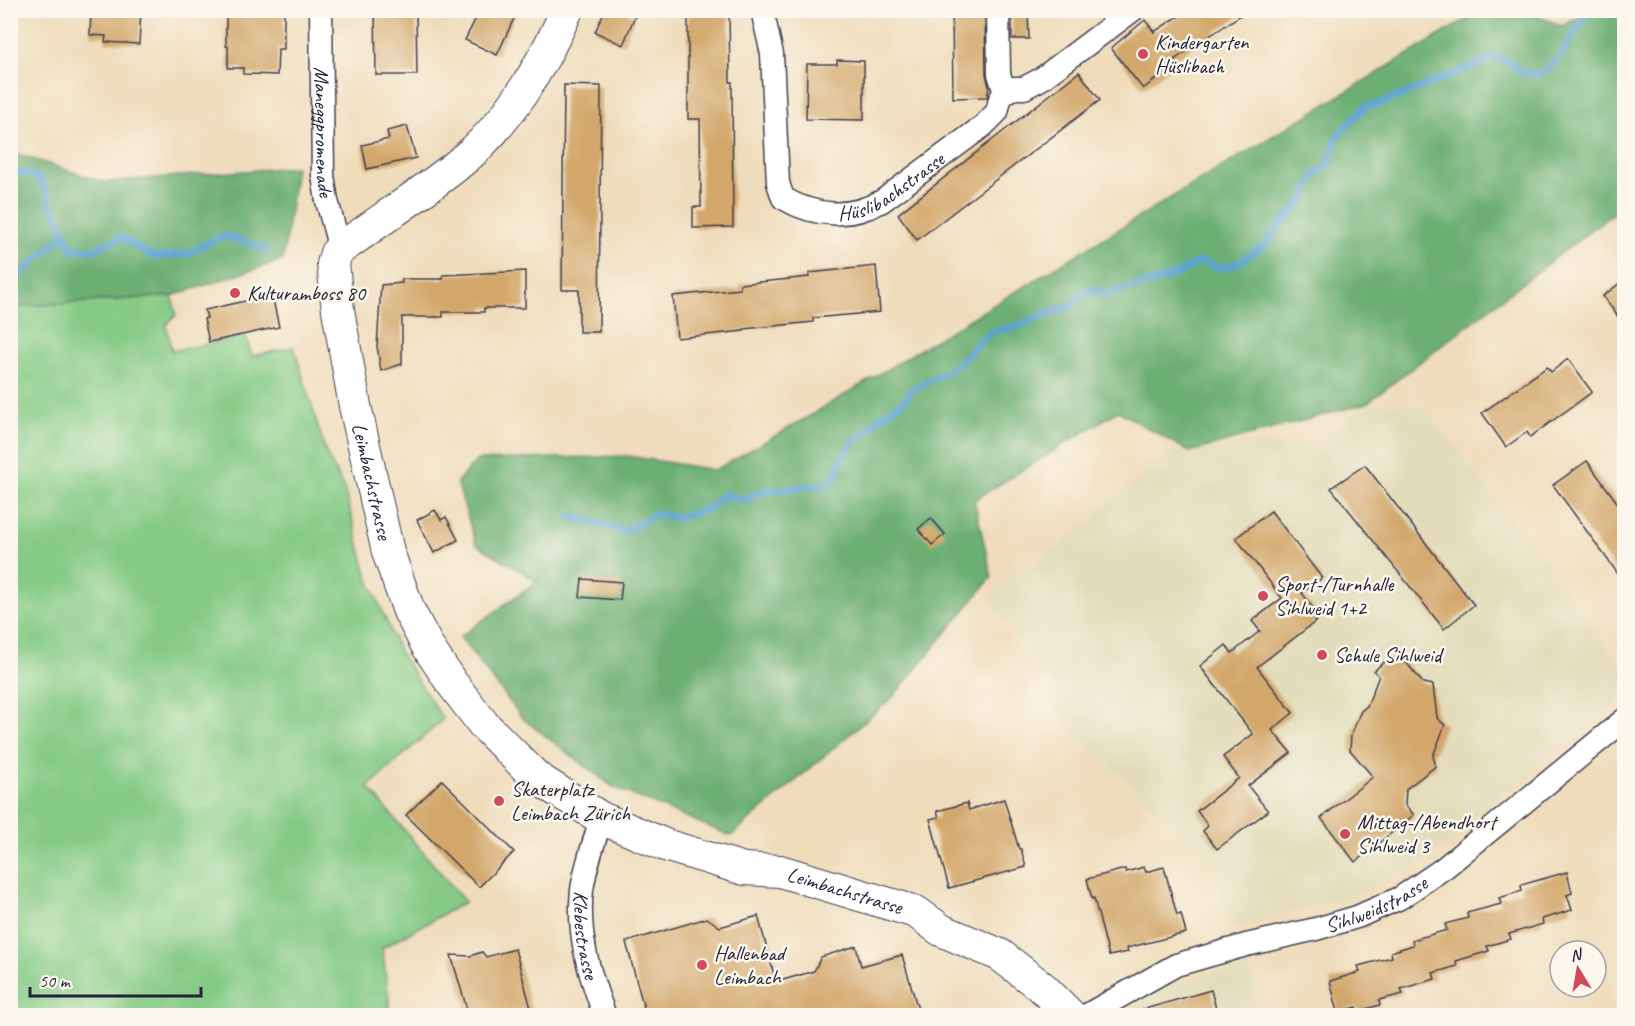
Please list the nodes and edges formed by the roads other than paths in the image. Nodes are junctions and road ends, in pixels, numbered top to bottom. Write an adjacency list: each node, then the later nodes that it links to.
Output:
1 (321, 10): 7 (street, Maneggpromenade)
2 (567, 10): 7 (street)
3 (762, 10): 6 (street, Hüslibachstrasse)
4 (998, 10): 6 (street)
5 (1133, 10): 6 (street)
6 (1005, 93)
7 (340, 249): 9 (street, Leimbachstrasse)
8 (1624, 720): 12 (street, Sihlweidstrasse)
9 (601, 818): 10 (street, Klebestrasse); 11 (street, Leimbachstrasse)
10 (605, 1016)
11 (1071, 1016)
12 (1085, 1016)

